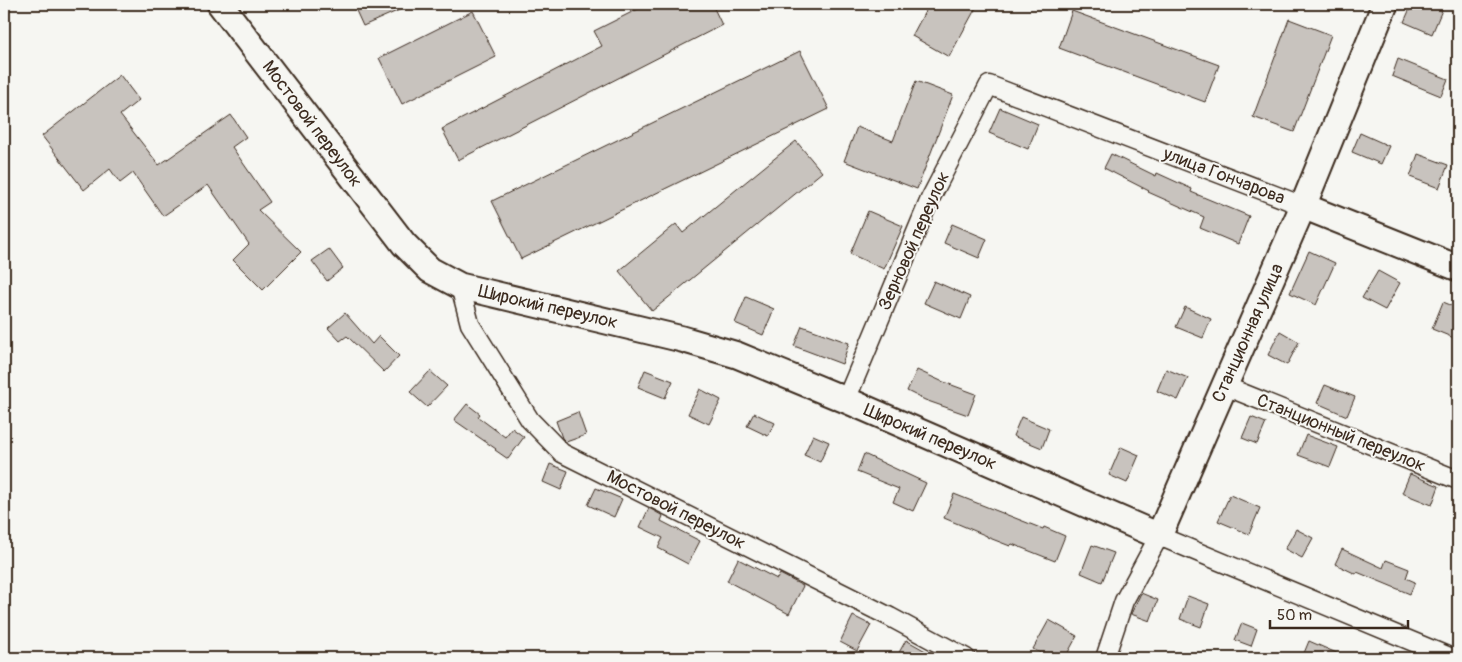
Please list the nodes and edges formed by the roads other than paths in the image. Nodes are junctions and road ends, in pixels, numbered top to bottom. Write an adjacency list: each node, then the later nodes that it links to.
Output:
1 (220, 4): 5 (main road, Мостовой переулок)
2 (1385, 4): 4 (main road, Станционная улица)
3 (989, 85): 4 (street, улица Гончарова); 9 (street, Зерновой переулок)
4 (1303, 206): 6 (main road, улица Гончарова); 8 (main road, Станционная улица)
5 (404, 244): 7 (main road, Широкий переулок)
6 (1458, 268)
7 (460, 286): 9 (main road, Широкий переулок); 13 (street, Мостовой переулок)
8 (1224, 386): 10 (street, Станционный переулок); 11 (main road, Станционная улица)
9 (846, 400): 11 (main road, Широкий переулок)
10 (1458, 480)
11 (1159, 536): 12 (street, Станционная улица); 14 (street, Широкий переулок)
12 (1108, 657)
13 (966, 658)
14 (1452, 658)

